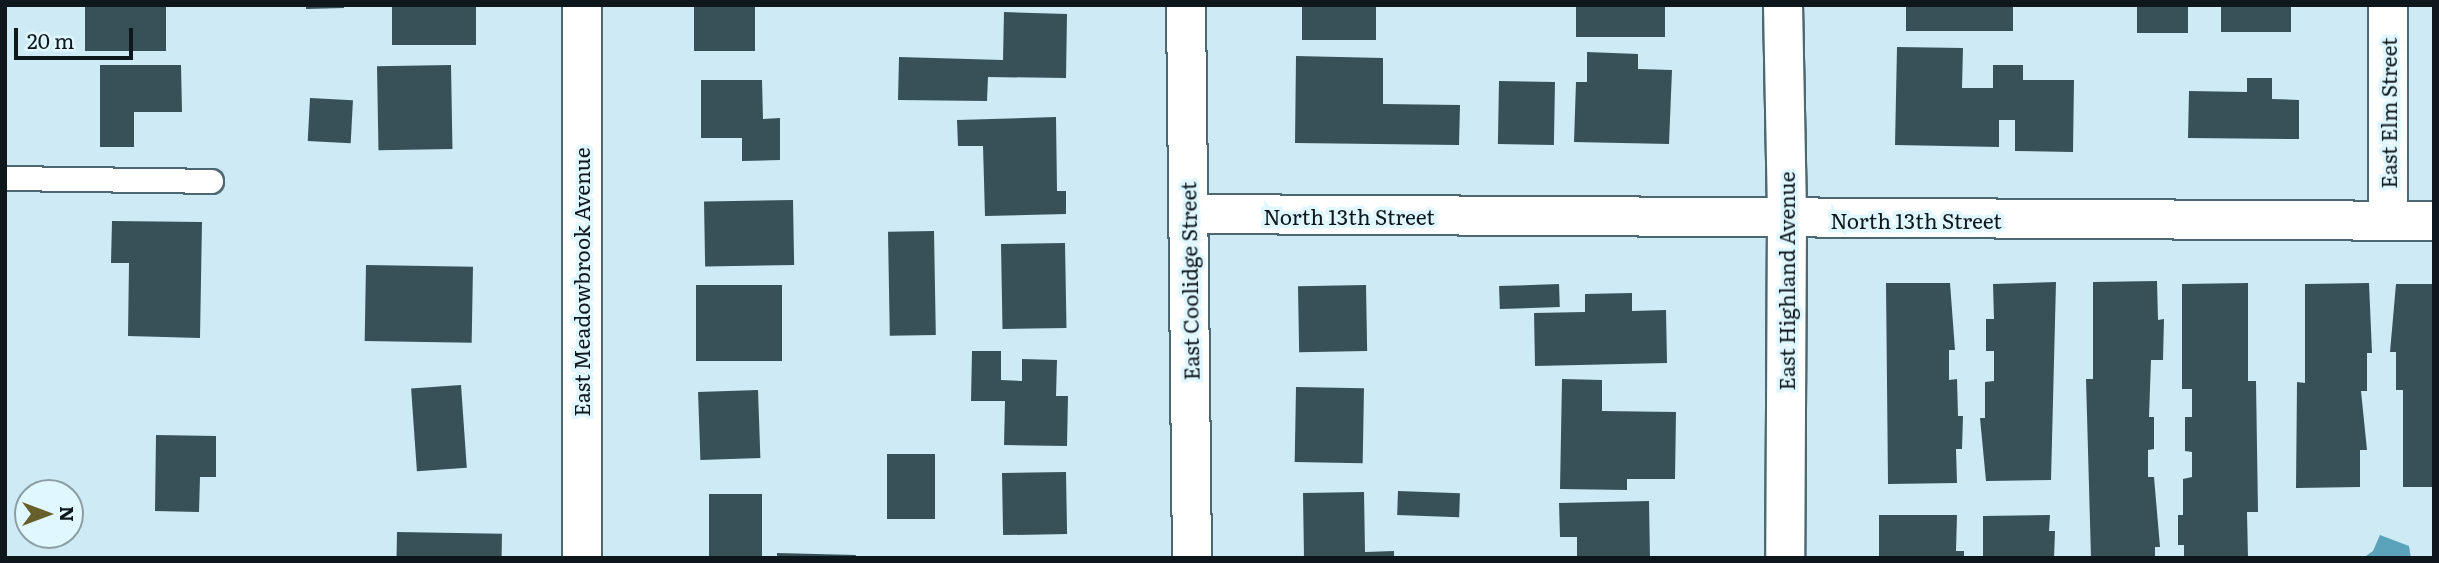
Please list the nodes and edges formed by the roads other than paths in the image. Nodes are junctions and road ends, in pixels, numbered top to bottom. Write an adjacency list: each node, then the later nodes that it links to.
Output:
1 (582, 5): 11 (street, East Meadowbrook Avenue)
2 (1186, 5): 7 (street, East Coolidge Street)
3 (1783, 5): 8 (street, East Highland Avenue)
4 (2388, 5): 9 (street, East Elm Street)
5 (5, 178): 6 (lane)
6 (211, 181)
7 (1189, 214): 8 (street, North 13th Street); 12 (street, East Coolidge Street)
8 (1787, 219): 9 (street, North 13th Street); 13 (street, East Highland Avenue)
9 (2388, 220): 10 (street, North 13th Street)
10 (2434, 221)
11 (582, 558)
12 (1192, 558)
13 (1785, 558)

